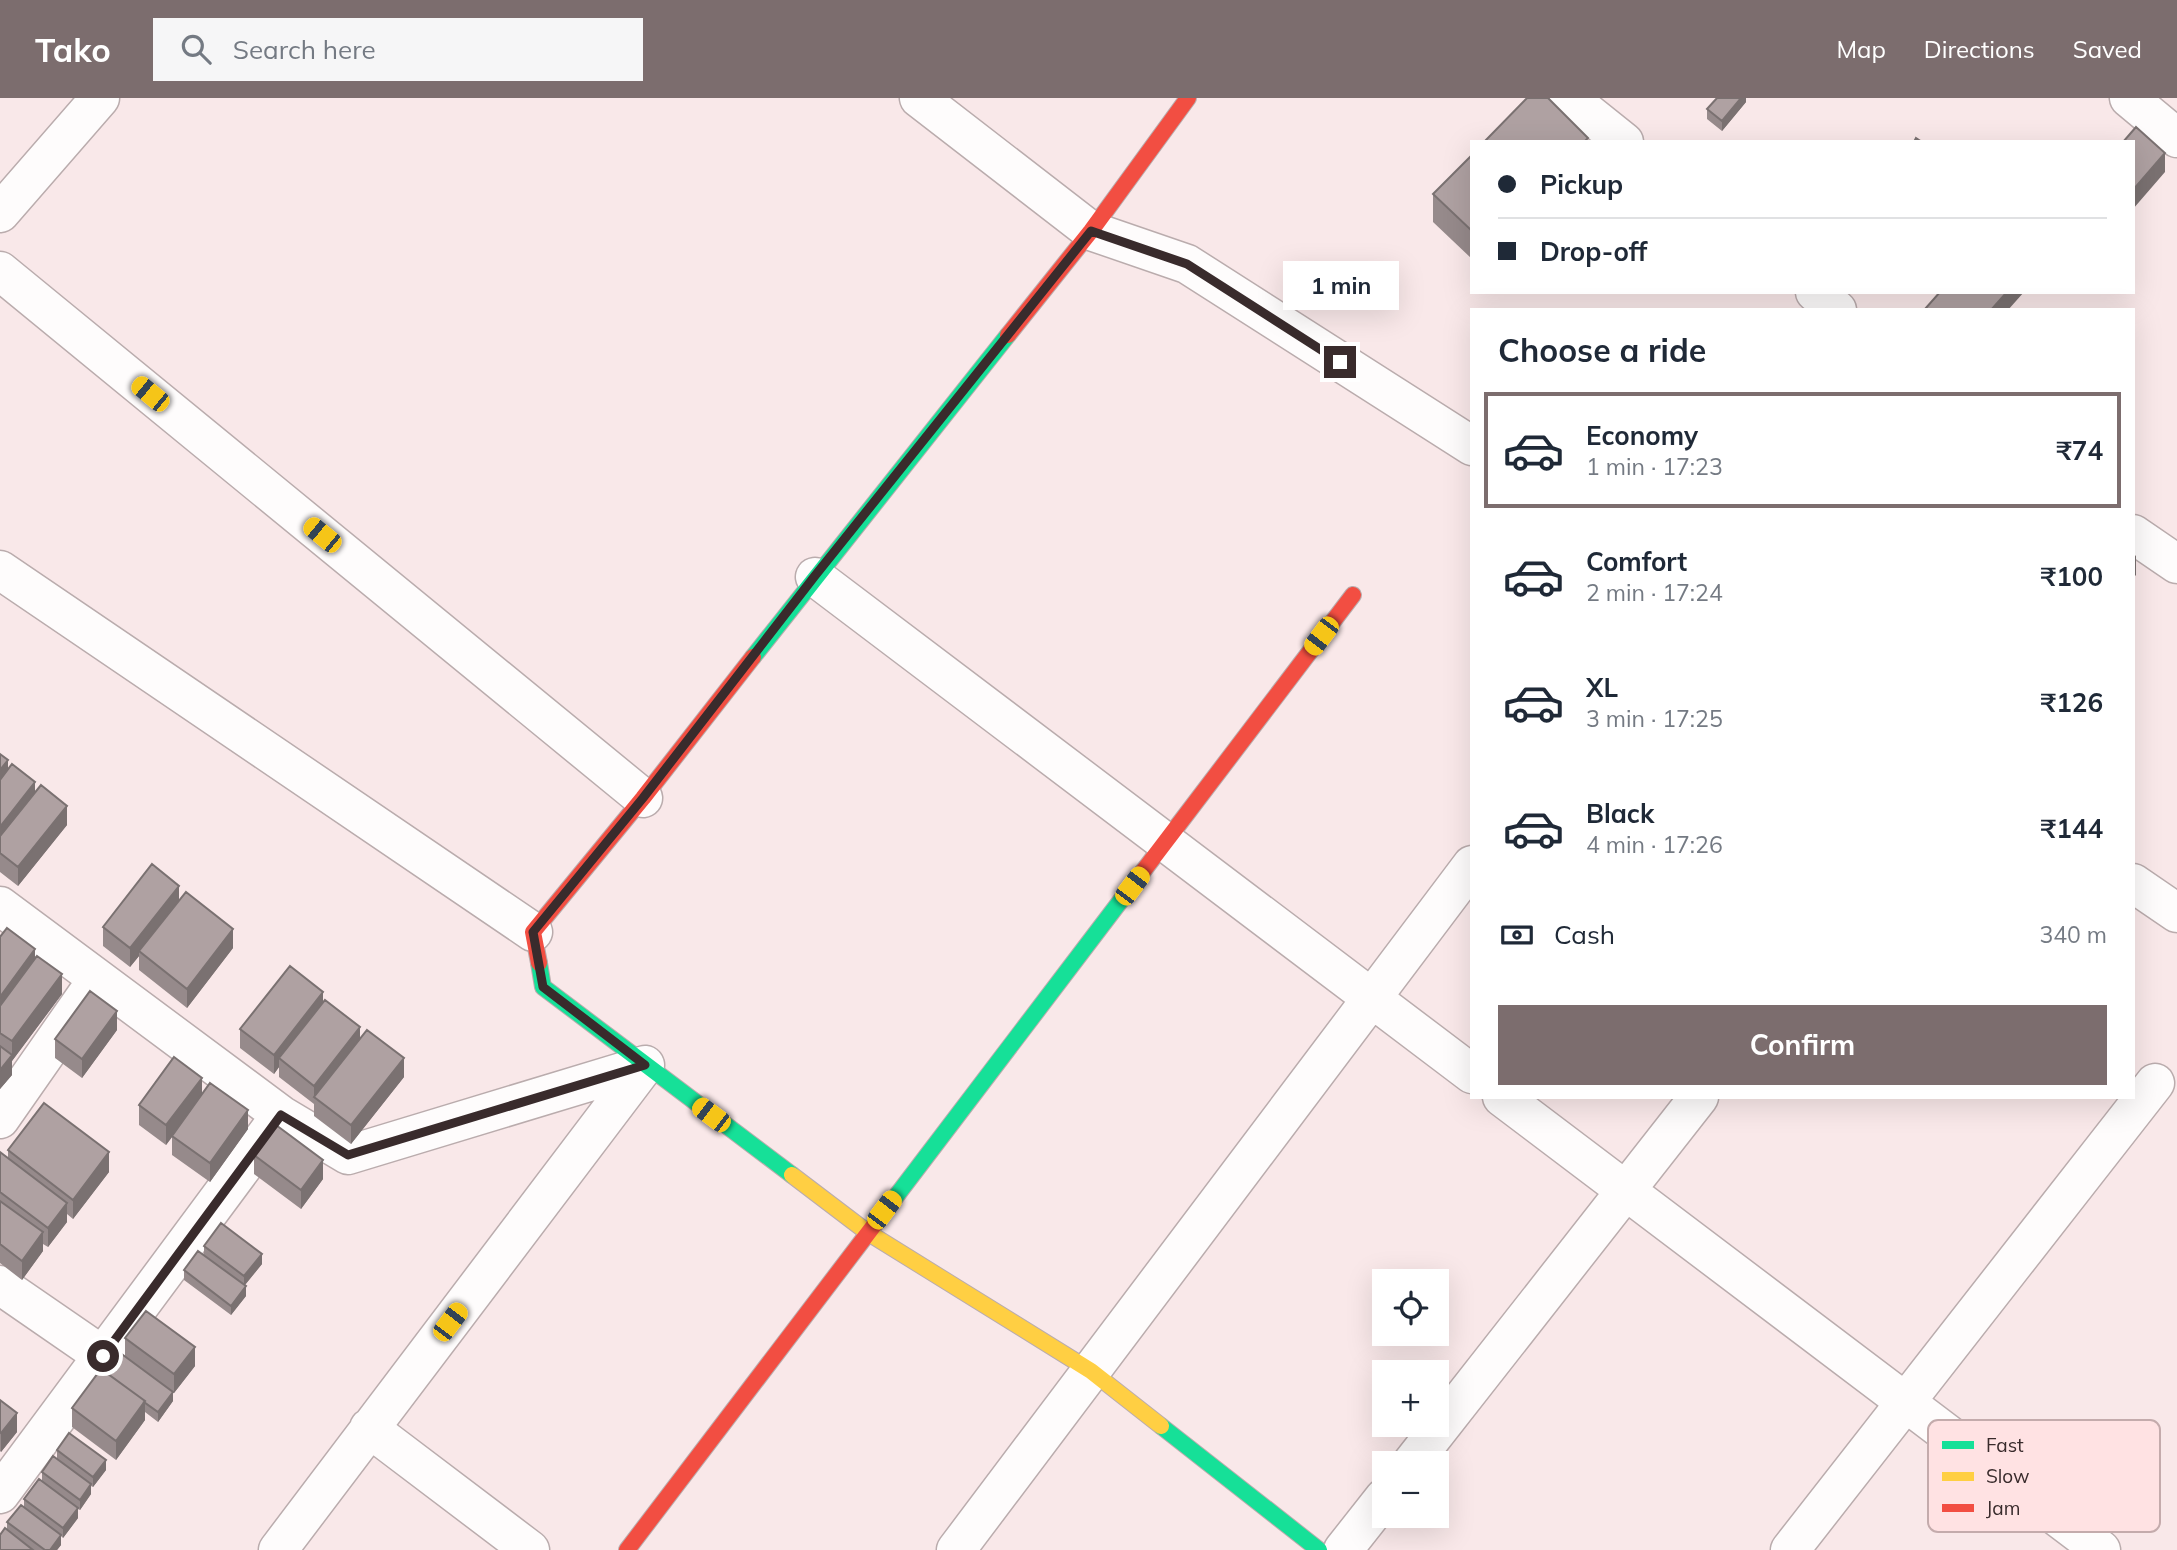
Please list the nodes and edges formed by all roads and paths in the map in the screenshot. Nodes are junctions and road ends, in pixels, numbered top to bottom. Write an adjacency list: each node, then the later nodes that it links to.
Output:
1 (100, 98): 8 (street)
2 (919, 98): 9 (street)
3 (1188, 98): 9 (street)
4 (1569, 98): 7 (street)
5 (2129, 98): 6 (street)
6 (2173, 125)
7 (1622, 140)
8 (0, 213)
9 (1091, 231): 13 (street); 17 (street)
10 (0, 271): 19 (street)
11 (1818, 294): 12 (street)
12 (1835, 308)
13 (1470, 445)
14 (2135, 535): 15 (street)
15 (2177, 564)
16 (0, 570): 25 (street)
17 (814, 577): 19 (street); 20 (street)
18 (1353, 594): 20 (street)
19 (643, 798): 25 (street)
20 (1165, 842): 27 (street); 36 (street)
21 (1470, 868): 27 (street)
22 (2135, 884): 24 (street)
23 (0, 906): 26 (street)
24 (2177, 914)
25 (533, 932): 28 (street)
26 (97, 979): 33 (street); 34 (street)
27 (1371, 999): 29 (street); 39 (street)
28 (645, 1065): 33 (street); 36 (street); 42 (street)
29 (1470, 1073)
30 (2155, 1083): 40 (street)
31 (1505, 1099): 35 (street)
32 (1697, 1099): 35 (street)
33 (281, 1115): 38 (street)
34 (0, 1119)
35 (1626, 1191): 40 (street); 43 (street)
36 (867, 1232): 39 (street); 49 (street)
37 (0, 1285): 38 (street)
38 (103, 1356): 44 (street)
39 (1091, 1371): 50 (street); 51 (street)
40 (1906, 1402): 41 (street); 53 (street)
41 (1930, 1420)
42 (369, 1429): 47 (street); 48 (street)
43 (1421, 1451)
44 (0, 1494)
45 (1372, 1513): 52 (street)
46 (2077, 1532): 54 (street)
47 (278, 1550)
48 (530, 1550)
49 (627, 1550)
50 (956, 1550)
51 (1319, 1550)
52 (1343, 1550)
53 (1790, 1550)
54 (2101, 1550)

